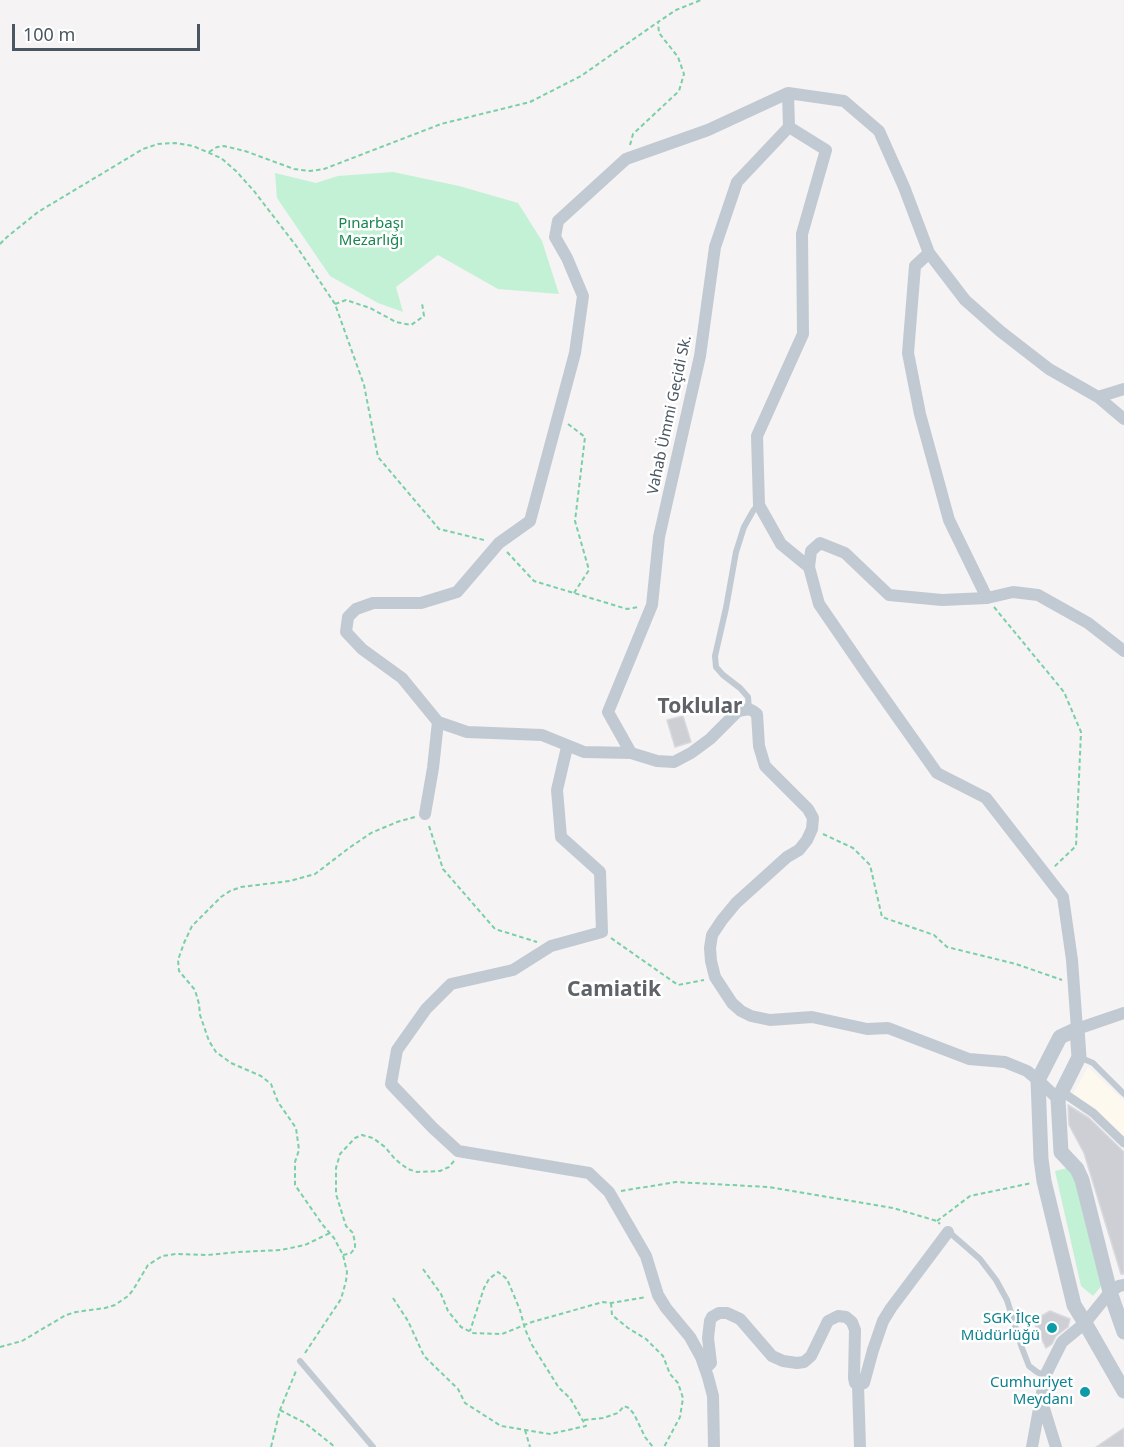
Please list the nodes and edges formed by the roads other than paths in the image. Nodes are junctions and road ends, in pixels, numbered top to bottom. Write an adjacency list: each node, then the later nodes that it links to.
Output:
1 (788, 93): 2 (street); 3 (street); 12 (street)
2 (789, 126): 7 (street); 14 (street, Vahab Ümmi Geçidi Sk.)
3 (929, 254): 5 (street); 9 (street)
4 (1124, 389): 5 (street)
5 (1098, 397): 6 (street)
6 (1124, 419)
7 (759, 505): 8 (street); 11 (lane)
8 (809, 567): 9 (street); 17 (street)
9 (987, 598): 10 (street)
10 (1124, 651)
11 (749, 709): 14 (street); 19 (street)
12 (438, 722): 13 (street); 15 (street)
13 (567, 747): 14 (street); 29 (street)
14 (631, 753)
15 (425, 814)
16 (1124, 1013): 17 (street)
17 (1077, 1029): 18 (street); 19 (street)
18 (1079, 1057): 20 (lane); 21 (street)
19 (1038, 1080): 21 (street); 26 (street)
20 (1124, 1094)
21 (1060, 1096): 22 (street); 25 (street)
22 (1124, 1143)
23 (948, 1232): 30 (lane); 31 (street)
24 (1124, 1285): 25 (street)
25 (1110, 1292): 26 (street); 27 (street)
26 (1085, 1323): 30 (street); 32 (street)
27 (1124, 1332)
28 (300, 1361): 34 (lane)
29 (705, 1369): 31 (street); 35 (street)
30 (1045, 1376): 33 (street)
31 (858, 1385): 36 (street)
32 (1124, 1391)
33 (1041, 1398): 37 (street); 38 (street)
34 (374, 1447)
35 (714, 1447)
36 (860, 1447)
37 (1032, 1447)
38 (1056, 1447)

